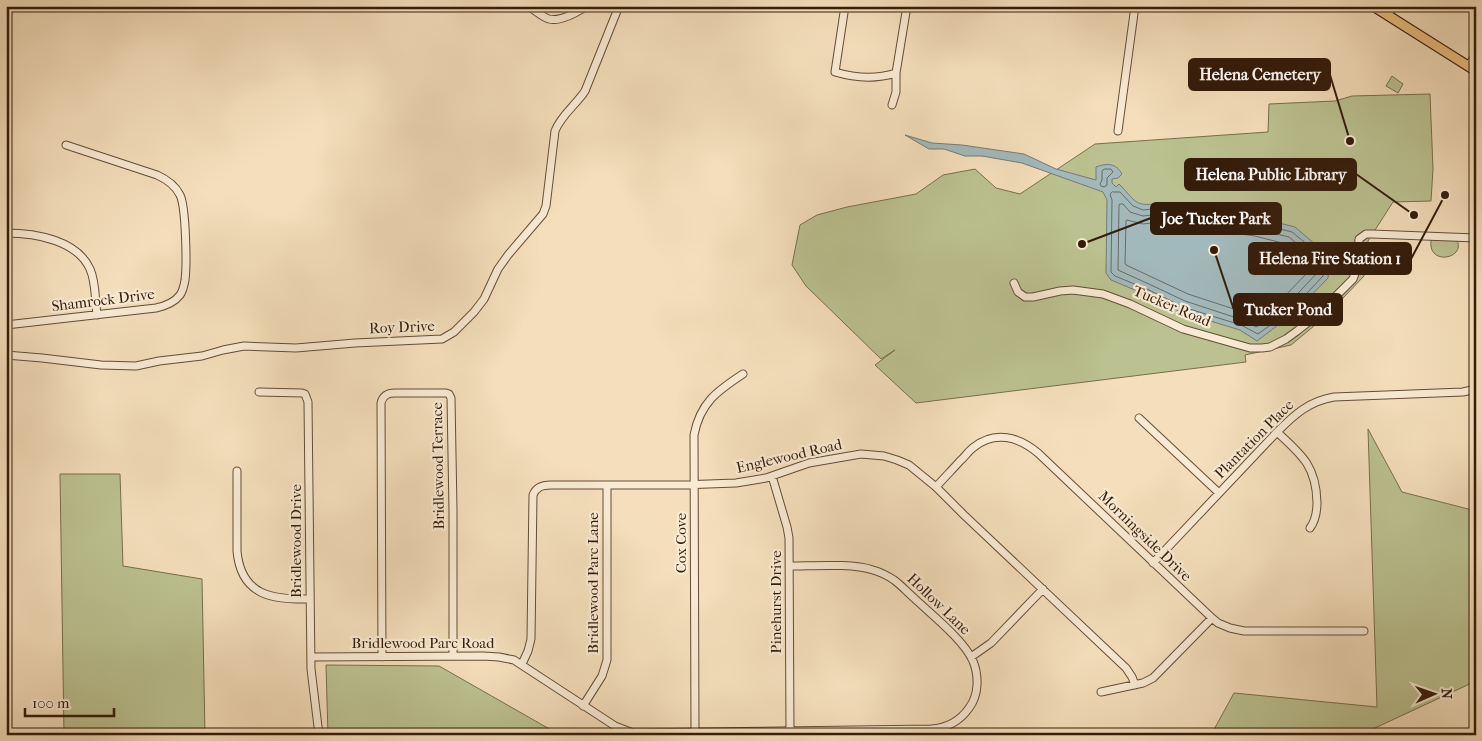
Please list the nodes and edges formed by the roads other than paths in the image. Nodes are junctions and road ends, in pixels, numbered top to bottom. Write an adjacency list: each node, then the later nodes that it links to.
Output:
1 (528, 6): 2 (street)
2 (587, 6)
3 (619, 6): 21 (street, Roy Drive)
4 (845, 6): 12 (street)
5 (907, 6): 12 (street)
6 (1135, 6): 14 (street)
7 (1373, 6): 9 (main road)
8 (1396, 6): 9 (street)
9 (1385, 14): 11 (main road)
10 (1476, 55): 11 (street)
11 (1472, 68)
12 (896, 73): 13 (street)
13 (892, 105)
14 (1118, 131)
15 (66, 145): 19 (street, Shamrock Drive)
16 (6, 233): 19 (street)
17 (1476, 238): 18 (street, Tucker Road)
18 (1014, 283)
19 (97, 315): 20 (street, Shamrock Drive)
20 (6, 325)
21 (6, 355)
22 (743, 374): 32 (street, Cox Cove)
23 (1476, 390): 25 (street, Plantation Place)
24 (259, 392): 39 (street, Bridlewood Drive)
25 (1463, 392): 26 (street, Plantation Place); 28 (street, Plantation Place)
26 (1476, 394)
27 (1139, 418): 34 (street)
28 (1277, 432): 34 (street, Plantation Place); 35 (street)
29 (237, 471): 39 (street)
30 (772, 476): 32 (street, Englewood Road); 33 (street, Englewood Road); 37 (street, Pinehurst Drive)
31 (607, 485): 32 (street, Englewood Road); 46 (street, Englewood Road); 49 (street, Bridlewood Parc Lane)
32 (694, 485): 51 (street, Cox Cove)
33 (936, 487): 36 (street, Morningside Drive); 38 (street, Englewood Road)
34 (1219, 493): 36 (street, Plantation Place)
35 (1310, 528)
36 (1153, 563): 40 (street, Morningside Drive)
37 (790, 566): 45 (street, Hollow Lane); 50 (street, Pinehurst Drive)
38 (1043, 589): 45 (street); 47 (street, Englewood Road)
39 (310, 599): 43 (street, Bridlewood Drive)
40 (1212, 618): 41 (street, Morningside Drive); 47 (street)
41 (1364, 631)
42 (453, 656): 44 (street, Bridlewood Parc Road); 44 (street, Bridlewood Terrace); 46 (street, Bridlewood Parc Road)
43 (311, 657): 44 (street, Bridlewood Parc Road); 52 (street, Bridlewood Drive)
44 (382, 657)
45 (971, 657): 50 (street, Hollow Lane)
46 (522, 664): 49 (street, Bridlewood Parc Road)
47 (1135, 685): 48 (street)
48 (1101, 692)
49 (583, 706): 51 (street, Bridlewood Parc Road)
50 (790, 731): 51 (street, Hollow Lane)
51 (694, 732)
52 (319, 735)

